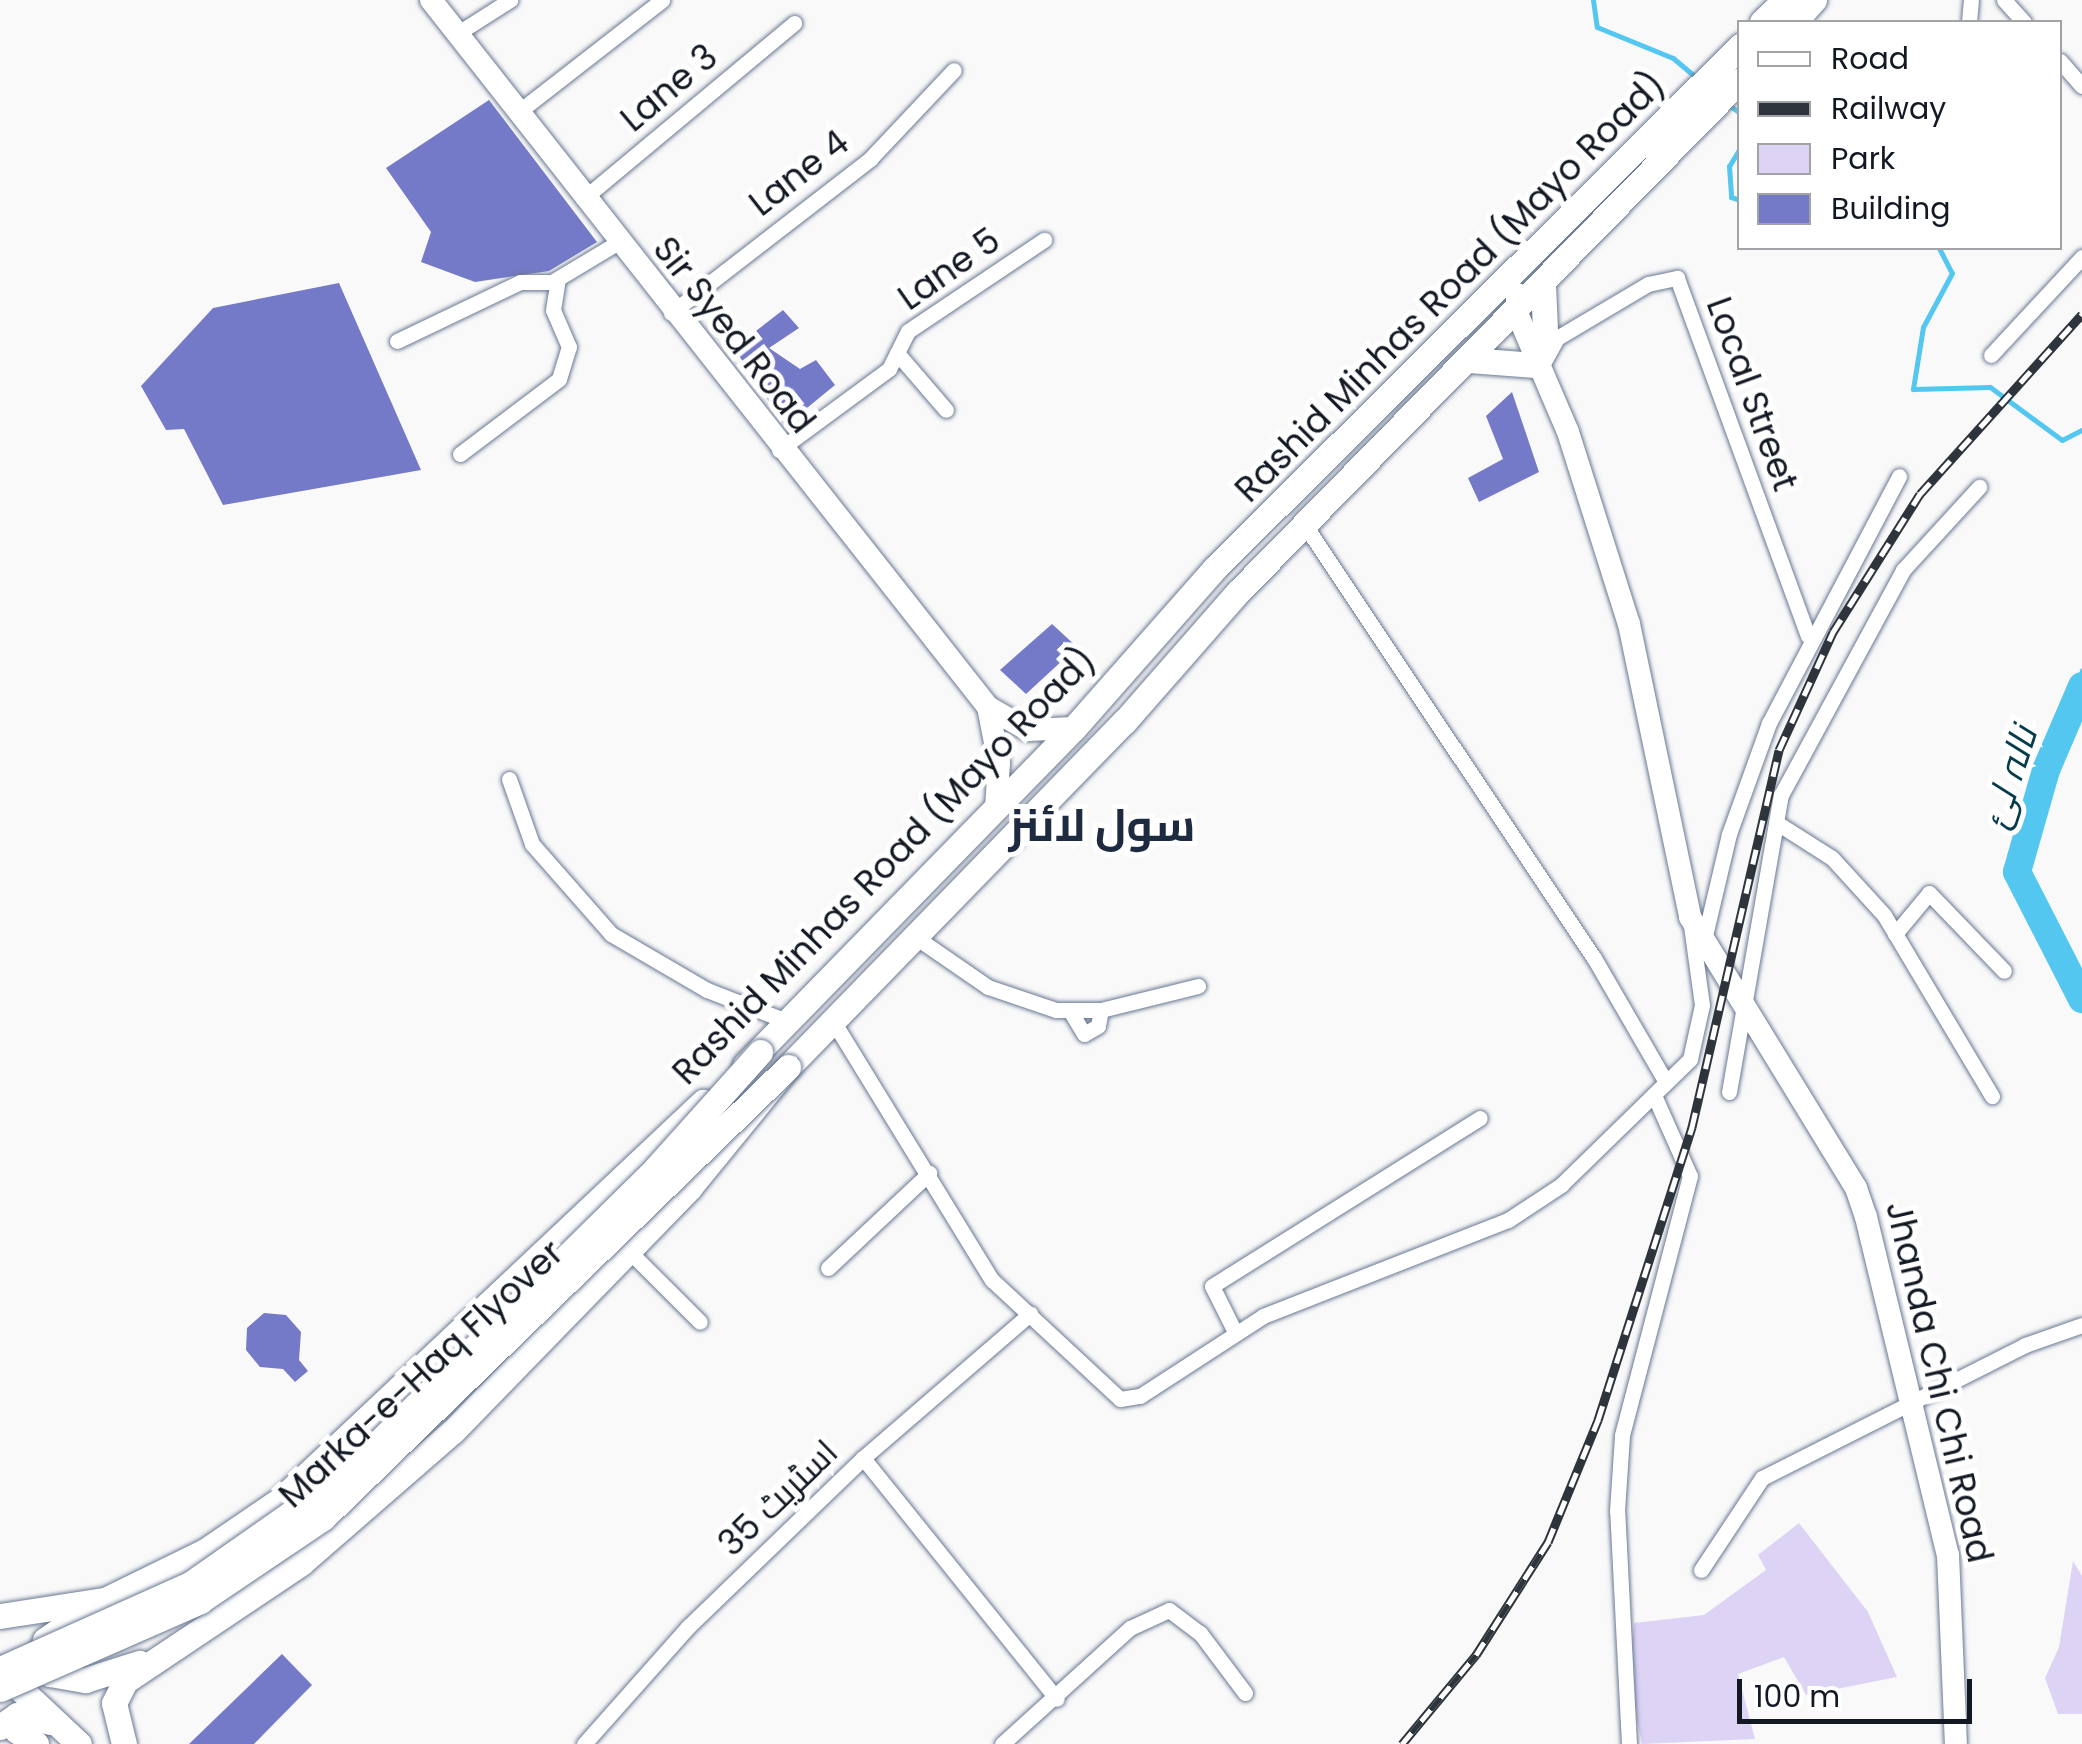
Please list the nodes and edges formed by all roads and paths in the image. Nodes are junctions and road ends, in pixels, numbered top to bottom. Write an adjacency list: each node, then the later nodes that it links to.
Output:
1 (430, 0): 11 (street, Sir Syed Road)
2 (510, 0): 11 (street)
3 (662, 0): 17 (street)
4 (1785, 0): 7 (main road)
5 (1814, 0): 8 (main road)
6 (2004, 0): 9 (street)
7 (1764, 20)
8 (1796, 20)
9 (2022, 20)
10 (794, 23): 19 (street, Lane 3)
11 (458, 33): 17 (street, Sir Syed Road)
12 (1737, 48): 18 (main road, Rashid Minhas Road (Mayo Road))
13 (2062, 63): 16 (street)
14 (954, 70): 27 (street, Lane 4)
15 (1737, 82): 18 (main road, Rashid Minhas Road (Mayo Road))
16 (2082, 86)
17 (517, 112): 19 (street, Sir Syed Road)
18 (1689, 116): 23 (main road, Rashid Minhas Road (Mayo Road)); 25 (main road, Rashid Minhas Road (Mayo Road))
19 (583, 199): 21 (street, Sir Syed Road)
20 (1044, 240): 29 (street, Lane 5)
21 (617, 243): 24 (street); 27 (street, Sir Syed Road)
22 (2082, 258): 30 (street)
23 (1516, 270): 26 (street, Jhanda Chi Chi Road); 41 (main road, Rashid Minhas Road (Mayo Road))
24 (558, 280): 28 (street); 35 (street)
25 (1543, 285): 26 (main road, Rashid Minhas Road (Mayo Road)); 32 (main road)
26 (1516, 312): 31 (main road, Rashid Minhas Road (Mayo Road)); 32 (street, Jhanda Chi Chi Road)
27 (671, 313): 34 (street, Sir Syed Road)
28 (397, 341)
29 (897, 354): 33 (street, Lane 5); 34 (street, Lane 5)
30 (1991, 355)
31 (1469, 360): 32 (main road); 38 (main road, Rashid Minhas Road (Mayo Road))
32 (1536, 364): 39 (street, Local Street); 45 (street, Jhanda Chi Chi Road)
33 (946, 410)
34 (779, 450): 40 (street, Sir Syed Road)
35 (460, 454)
36 (1899, 476): 39 (street)
37 (1979, 487): 44 (street)
38 (1306, 527): 47 (main road, Rashid Minhas Road (Mayo Road)); 56 (street)
39 (1808, 636): 48 (street)
40 (988, 707): 41 (street, Sir Syed Road); 43 (street, Sir Syed Road)
41 (1074, 728): 43 (main road, Rashid Minhas Road (Mayo Road))
42 (509, 779): 53 (street)
43 (996, 808): 53 (main road, Rashid Minhas Road (Mayo Road))
44 (1777, 823): 46 (street); 51 (street)
45 (1690, 917): 48 (street, Jhanda Chi Chi Road); 56 (street)
46 (1895, 934): 49 (street); 59 (street)
47 (914, 936): 50 (street); 52 (main road, Rashid Minhas Road (Mayo Road))
48 (1703, 944): 51 (street, Jhanda Chi Chi Road)
49 (2004, 970)
50 (1198, 986)
51 (1748, 1016): 57 (street); 68 (street, Jhanda Chi Chi Road)
52 (833, 1020): 55 (main road, Rashid Minhas Road (Mayo Road)); 61 (street)
53 (789, 1022): 54 (main road, Rashid Minhas Road (Mayo Road))
54 (760, 1052): 71 (main road, Rashid Minhas Road (Mayo Road)); 74 (main road, Marka-e-Haq Flyover, bridge)
55 (788, 1067): 62 (main road, Rashid Minhas Road (Mayo Road)); 75 (main road, Marka-e-Haq Flyover, bridge)
56 (1666, 1082): 58 (street)
57 (1729, 1092)
58 (1654, 1095): 67 (street); 84 (street)
59 (1992, 1096)
60 (1480, 1118): 67 (street)
61 (929, 1174): 63 (street); 64 (street)
62 (629, 1251): 65 (street); 73 (main road, Rashid Minhas Road (Mayo Road))
63 (828, 1268)
64 (1030, 1314): 67 (street); 69 (street, اسٹریٹ 35)
65 (700, 1322)
66 (2082, 1324): 68 (street)
67 (1235, 1332)
68 (1915, 1401): 70 (street); 85 (street, Jhanda Chi Chi Road)
69 (863, 1458): 77 (street); 82 (street, اسٹریٹ 35)
70 (1700, 1570)
71 (105, 1600): 72 (main road, Rashid Minhas Road (Mayo Road)); 73 (main road)
72 (0, 1616)
73 (144, 1662): 81 (main road, Rashid Minhas Road (Mayo Road))
74 (0, 1669): 78 (main road)
75 (0, 1688)
76 (1245, 1693): 77 (street)
77 (1058, 1699): 83 (street)
78 (54, 1724): 79 (main road); 80 (main road)
79 (11, 1738)
80 (79, 1744)
81 (124, 1744)
82 (584, 1744)
83 (1002, 1744)
84 (1628, 1744)
85 (1956, 1744)

